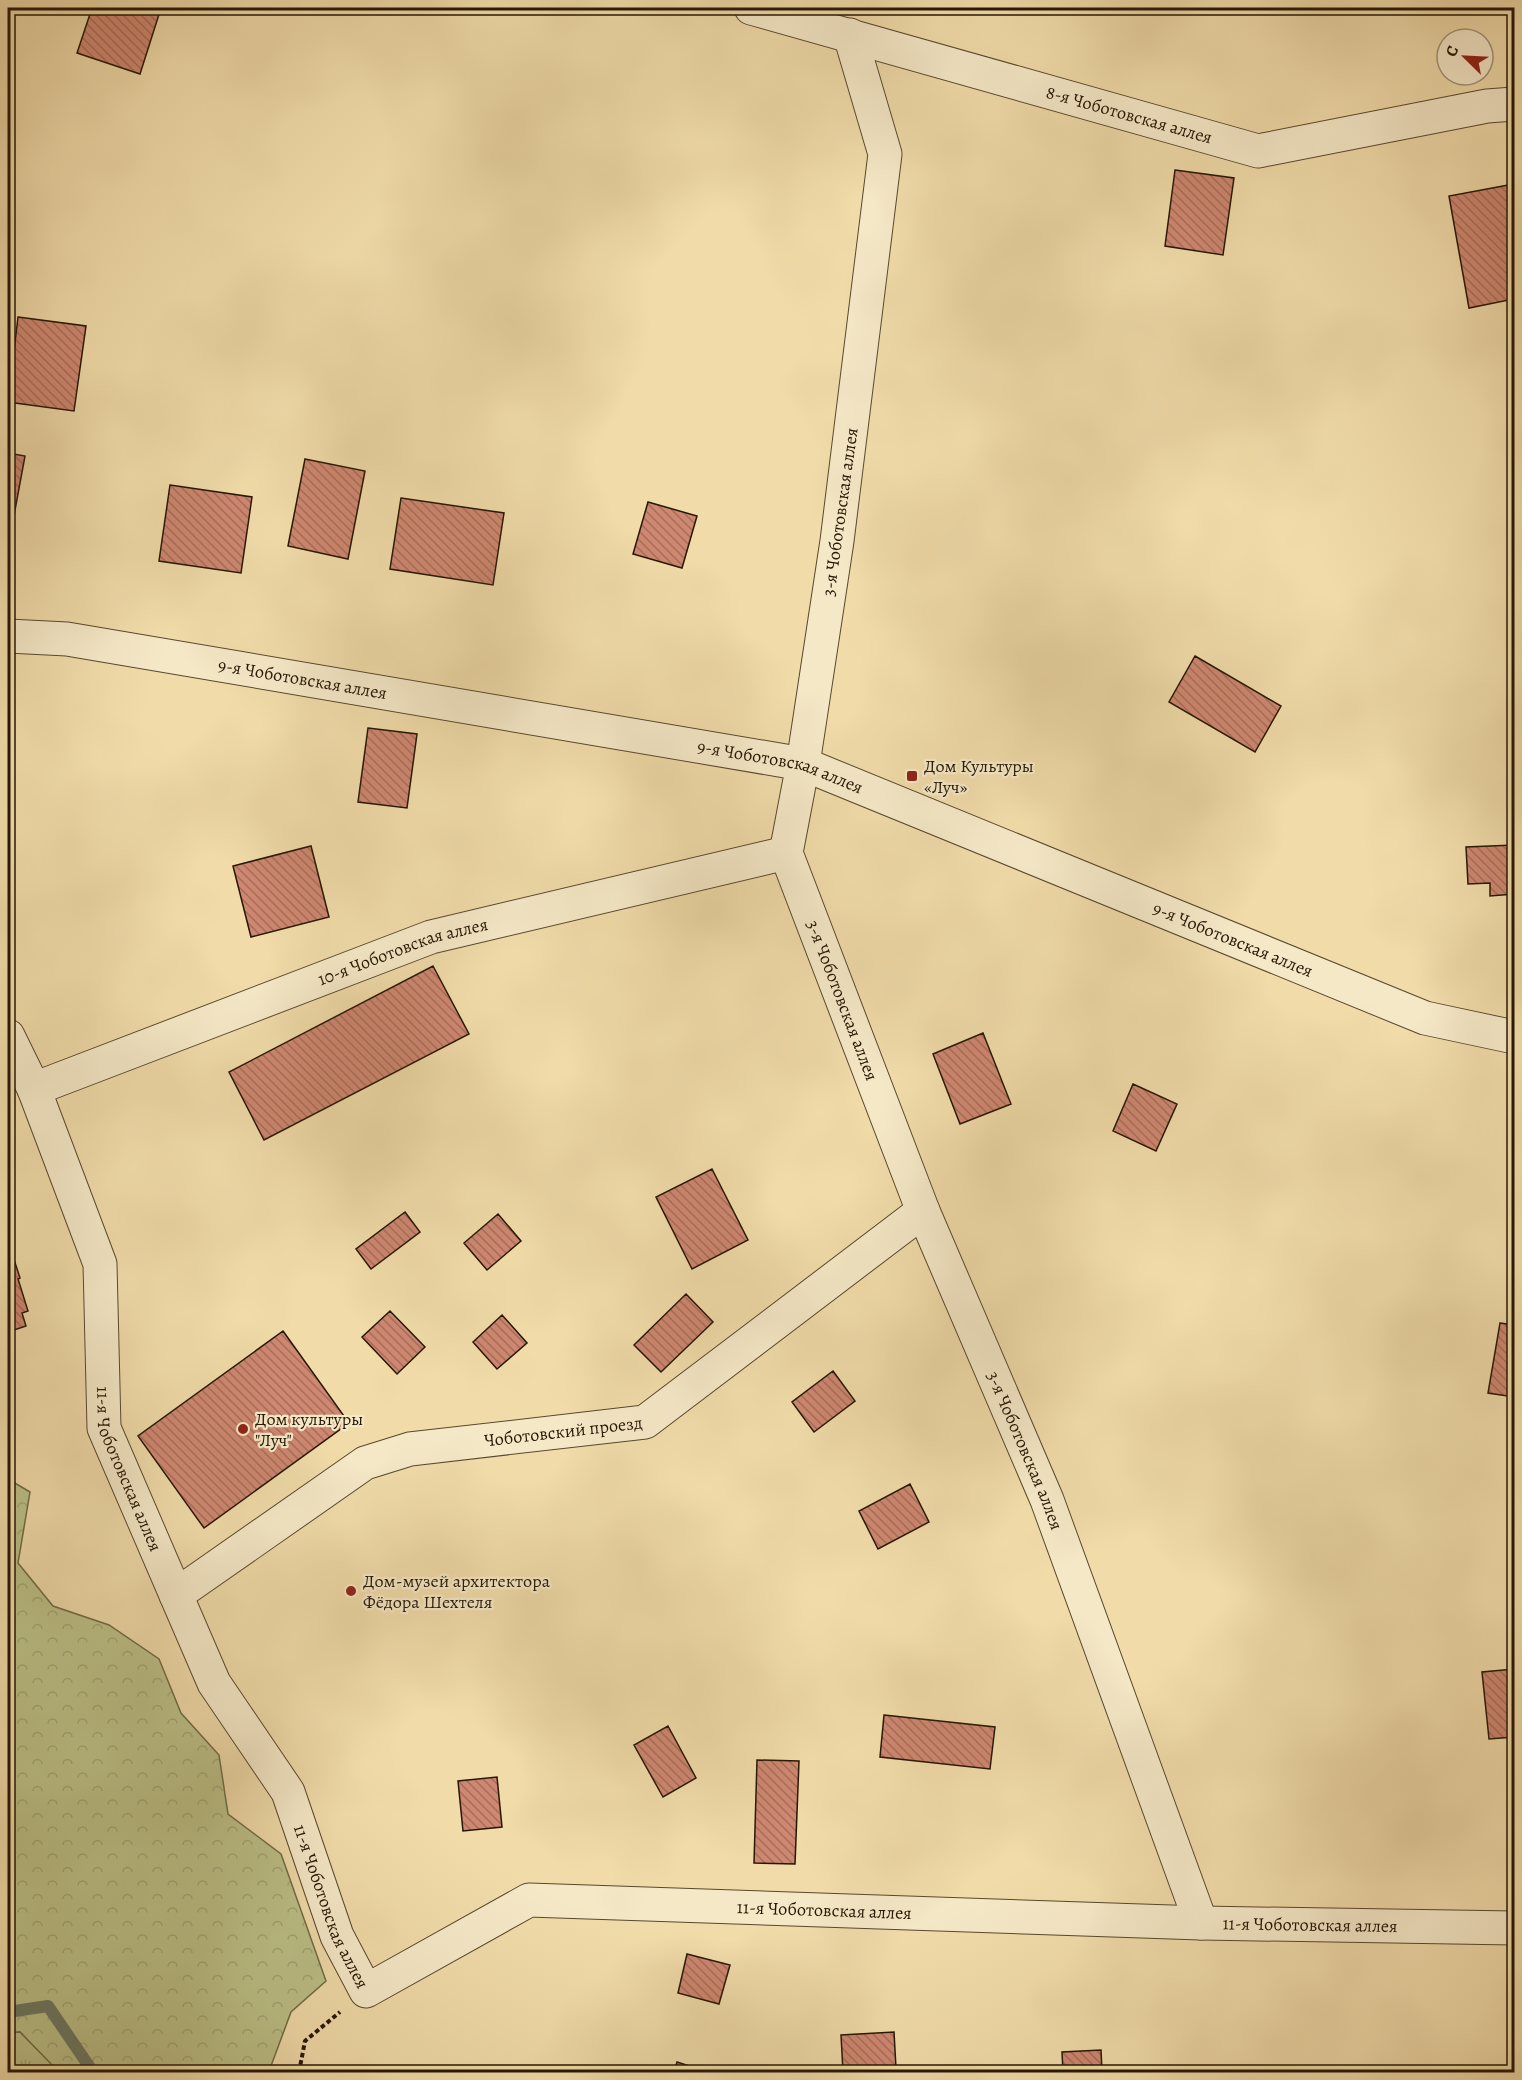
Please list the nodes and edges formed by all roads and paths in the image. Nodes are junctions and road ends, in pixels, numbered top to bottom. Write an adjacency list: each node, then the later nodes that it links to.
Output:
1 (751, 8): 2 (street, 8-я Чоботовская аллея)
2 (850, 35): 3 (street, 8-я Чоботовская аллея); 5 (street, 3-я Чоботовская аллея)
3 (1515, 104)
4 (8, 636): 5 (street, 9-я Чоботовская аллея)
5 (803, 764): 6 (street, 3-я Чоботовская аллея); 8 (street, 9-я Чоботовская аллея)
6 (786, 853): 9 (street, 10-я Чоботовская аллея); 10 (street, 3-я Чоботовская аллея)
7 (8, 1036): 9 (street, 11-я Чоботовская аллея)
8 (1515, 1037)
9 (34, 1089): 11 (street, 11-я Чоботовская аллея)
10 (924, 1211): 11 (street, Чоботовский проезд); 12 (street, 3-я Чоботовская аллея)
11 (176, 1595): 14 (street, 11-я Чоботовская аллея)
12 (1201, 1923): 13 (street, 11-я Чоботовская аллея); 14 (street, 11-я Чоботовская аллея)
13 (1515, 1928)
14 (366, 1991): 15 (path)
15 (299, 2073)

